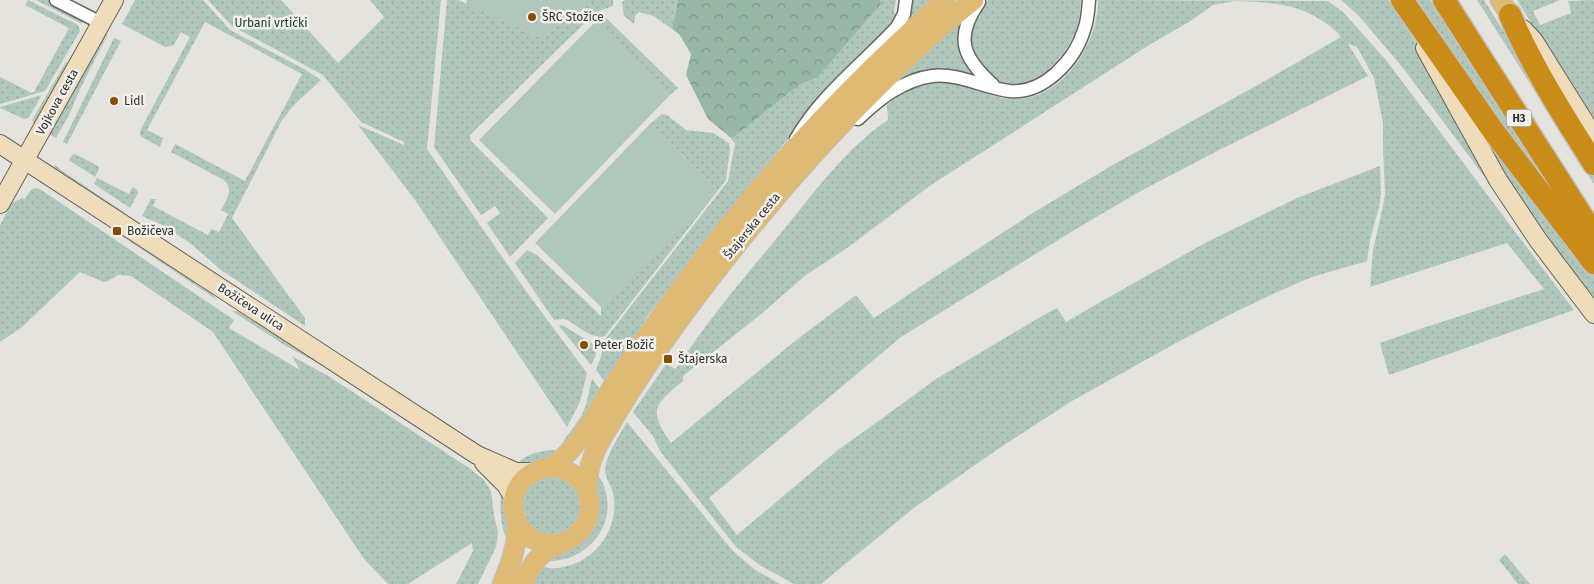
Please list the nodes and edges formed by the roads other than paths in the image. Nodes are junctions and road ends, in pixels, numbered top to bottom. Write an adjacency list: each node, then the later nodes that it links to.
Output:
1 (56, 0): 13 (street)
2 (114, 0): 13 (street, Vojkova cesta)
3 (906, 0): 20 (street)
4 (945, 0): 20 (main road, Štajerska cesta)
5 (974, 0): 15 (main road, Štajerska cesta)
6 (980, 0): 14 (street)
7 (1089, 0): 14 (street)
8 (1393, 0): 25 (street)
9 (1402, 0): 24 (highway)
10 (1444, 0): 23 (highway, H3)
11 (1463, 0): 22 (highway, H3)
12 (1505, 7): 16 (street); 19 (highway)
13 (101, 23): 18 (street, Vojkova cesta)
14 (995, 87): 15 (street)
15 (833, 133): 29 (main road, Štajerska cesta)
16 (1594, 138)
17 (0, 144): 18 (street, Božičeva ulica)
18 (25, 159): 21 (street, Vojkova cesta); 26 (street, Božičeva ulica)
19 (1594, 164)
20 (780, 165): 27 (main road, Štajerska cesta)
21 (0, 204)
22 (1594, 206)
23 (1594, 235)
24 (1594, 263)
25 (1594, 314)
26 (477, 455): 28 (street, Božičeva ulica); 30 (street, Božičeva ulica)
27 (552, 468): 28 (main road); 29 (main road)
28 (533, 472): 30 (main road)
29 (588, 492): 32 (main road, Štajerska cesta)
30 (514, 498): 31 (main road)
31 (517, 522): 32 (main road); 33 (main road)
32 (561, 543): 34 (main road, Štajerska cesta)
33 (502, 584)
34 (522, 584)

